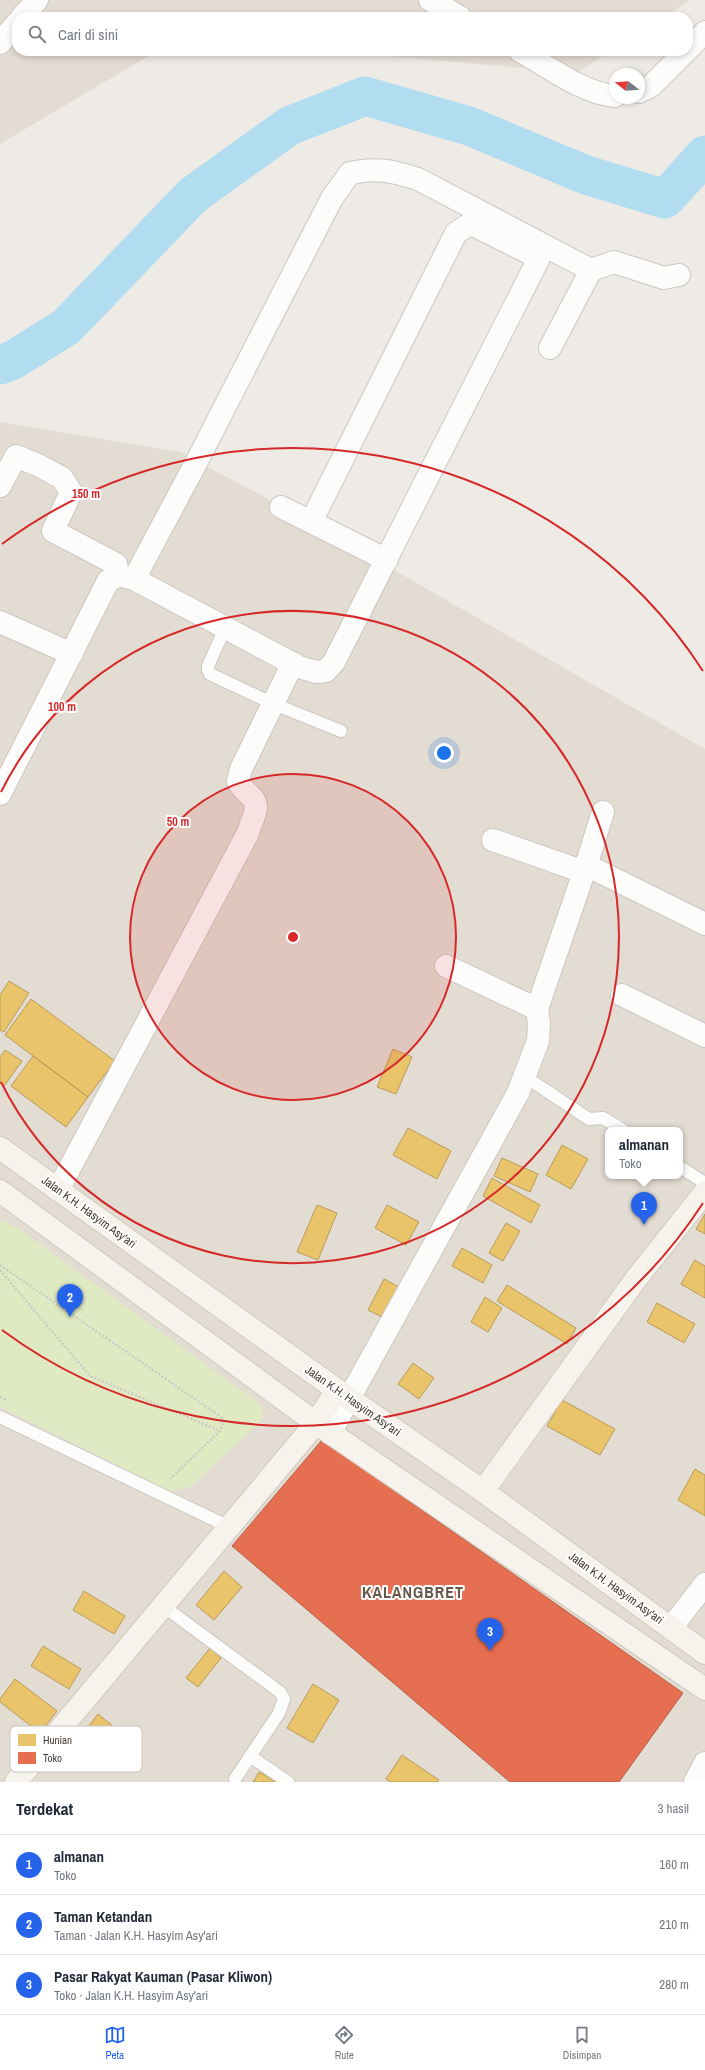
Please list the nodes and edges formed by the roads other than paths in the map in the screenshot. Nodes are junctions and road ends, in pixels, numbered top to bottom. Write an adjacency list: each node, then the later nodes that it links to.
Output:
1 (37, 0): 3 (street)
2 (430, 0): 4 (street)
3 (26, 12)
4 (451, 12)
5 (12, 29): 7 (street)
6 (705, 32): 8 (street)
7 (0, 43)
8 (693, 44)
9 (529, 56): 12 (street)
10 (681, 56): 11 (street)
11 (645, 89)
12 (609, 95)
13 (542, 252): 14 (street); 19 (street); 20 (street); 21 (street)
14 (591, 270): 15 (street); 16 (street)
15 (679, 275)
16 (550, 348)
17 (0, 486): 21 (street)
18 (281, 507): 19 (street)
19 (311, 522): 20 (street)
20 (387, 560): 25 (street)
21 (126, 577): 23 (street); 24 (street)
22 (0, 622): 24 (street)
23 (225, 628): 25 (street); 26 (lane)
24 (72, 654): 28 (street)
25 (293, 664): 26 (street)
26 (274, 704): 27 (lane); 42 (street)
27 (341, 731)
28 (0, 794)
29 (603, 812): 31 (street)
30 (493, 840): 31 (street)
31 (585, 869): 32 (street); 35 (street)
32 (705, 924)
33 (446, 966): 35 (street)
34 (622, 995): 36 (street)
35 (537, 1009): 37 (street)
36 (705, 1036)
37 (524, 1076): 38 (lane); 45 (street)
38 (618, 1127)
39 (0, 1148): 42 (main road, Jalan K.H. Hasyim Asy'ari)
40 (683, 1169): 41 (lane)
41 (705, 1183)
42 (58, 1190): 45 (main road, Jalan K.H. Hasyim Asy'ari)
43 (0, 1192): 47 (main road)
44 (705, 1192): 48 (main road)
45 (343, 1394): 47 (main road); 48 (main road, Jalan K.H. Hasyim Asy'ari)
46 (0, 1417): 49 (lane)
47 (323, 1428): 49 (main road); 54 (main road)
48 (483, 1491): 52 (main road, Jalan K.H. Hasyim Asy'ari)
49 (229, 1527): 51 (main road)
50 (705, 1584): 52 (street)
51 (163, 1606): 55 (main road); 56 (lane)
52 (671, 1628): 53 (main road, Jalan K.H. Hasyim Asy'ari)
53 (705, 1653)
54 (705, 1689)
55 (63, 1726)
56 (250, 1756): 59 (lane); 61 (lane)
57 (705, 1763): 62 (street)
58 (24, 1772): 60 (main road)
59 (236, 1778)
60 (16, 1782)
61 (288, 1782)
62 (695, 1782)

